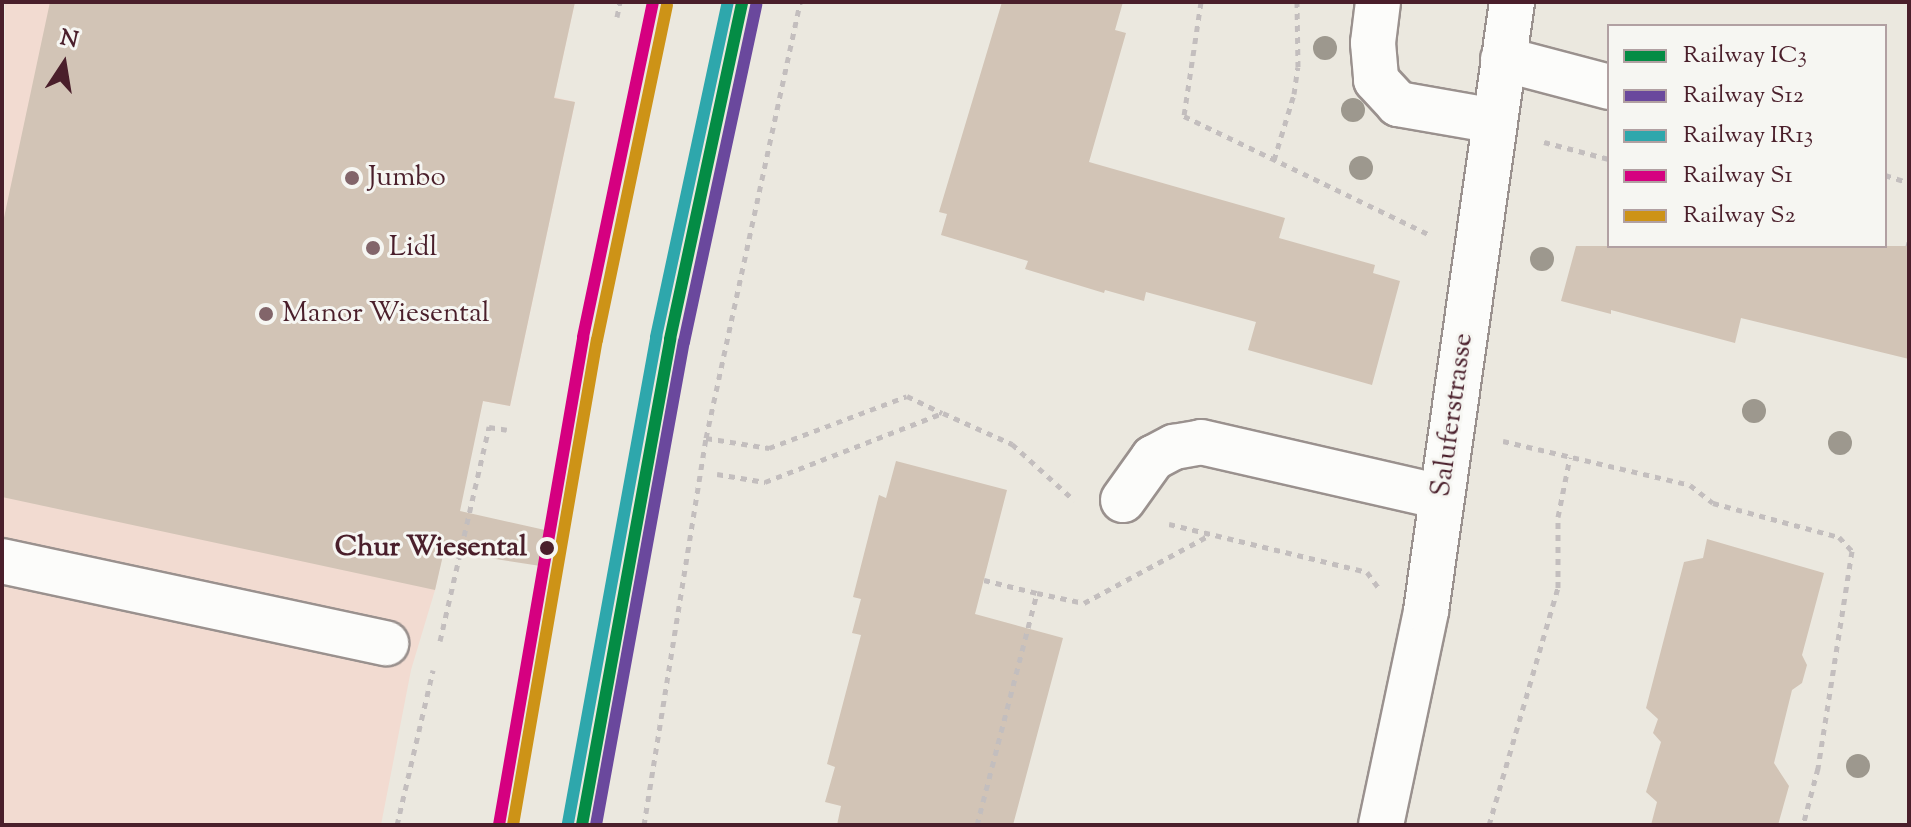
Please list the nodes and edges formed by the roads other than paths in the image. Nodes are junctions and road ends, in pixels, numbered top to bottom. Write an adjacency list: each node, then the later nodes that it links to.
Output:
1 (1378, 2): 5 (street)
2 (1512, 2): 3 (street, Saluferstrasse)
3 (1503, 59): 4 (street); 5 (street, Saluferstrasse)
4 (1607, 86)
5 (1514, 130): 6 (street, Saluferstrasse)
6 (1442, 497): 7 (street); 10 (street, Saluferstrasse)
7 (1120, 508)
8 (2, 561): 9 (street)
9 (386, 643)
10 (1381, 825)

